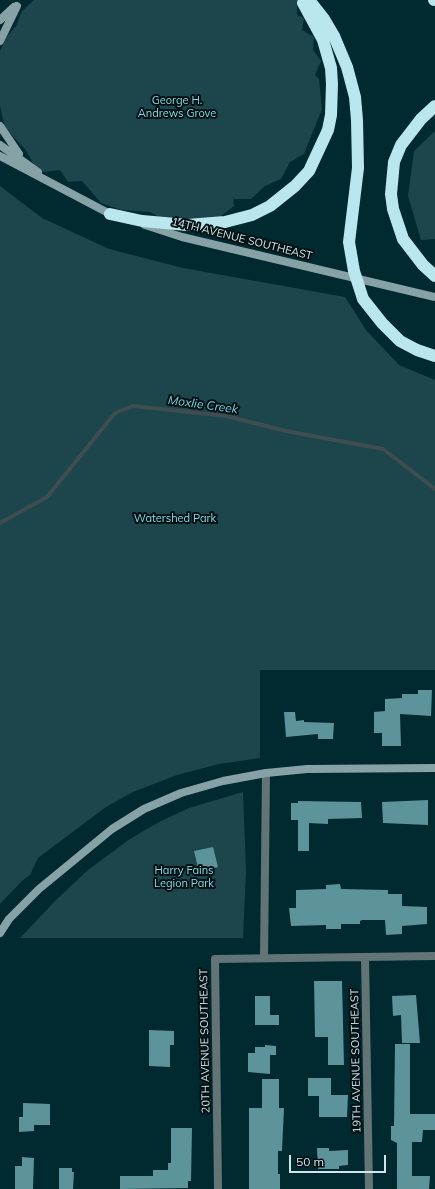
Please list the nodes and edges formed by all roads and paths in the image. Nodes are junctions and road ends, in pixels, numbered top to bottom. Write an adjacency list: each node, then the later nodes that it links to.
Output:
1 (302, 0): 13 (highway)
2 (309, 0): 16 (highway)
3 (19, 3): 4 (main road); 5 (main road); 6 (main road)
4 (0, 20)
5 (0, 28)
6 (0, 41)
7 (435, 106): 14 (highway)
8 (0, 126): 11 (main road)
9 (0, 144): 11 (main road, 14TH AVENUE SOUTHEAST)
10 (0, 156): 12 (main road, 14TH AVENUE SOUTHEAST)
11 (25, 161): 12 (main road, 14TH AVENUE SOUTHEAST)
12 (50, 183): 13 (main road, 14TH AVENUE SOUTHEAST)
13 (110, 214): 15 (main road, 14TH AVENUE SOUTHEAST)
14 (435, 276)
15 (435, 297)
16 (435, 356)
17 (435, 768): 18 (main road)
18 (266, 773): 19 (main road); 22 (street)
19 (0, 932)
20 (435, 956): 21 (street)
21 (365, 957): 22 (street); 24 (street, 19TH AVENUE SOUTHEAST)
22 (264, 958): 23 (street, 20TH AVENUE SOUTHEAST)
23 (218, 1189)
24 (369, 1189)

